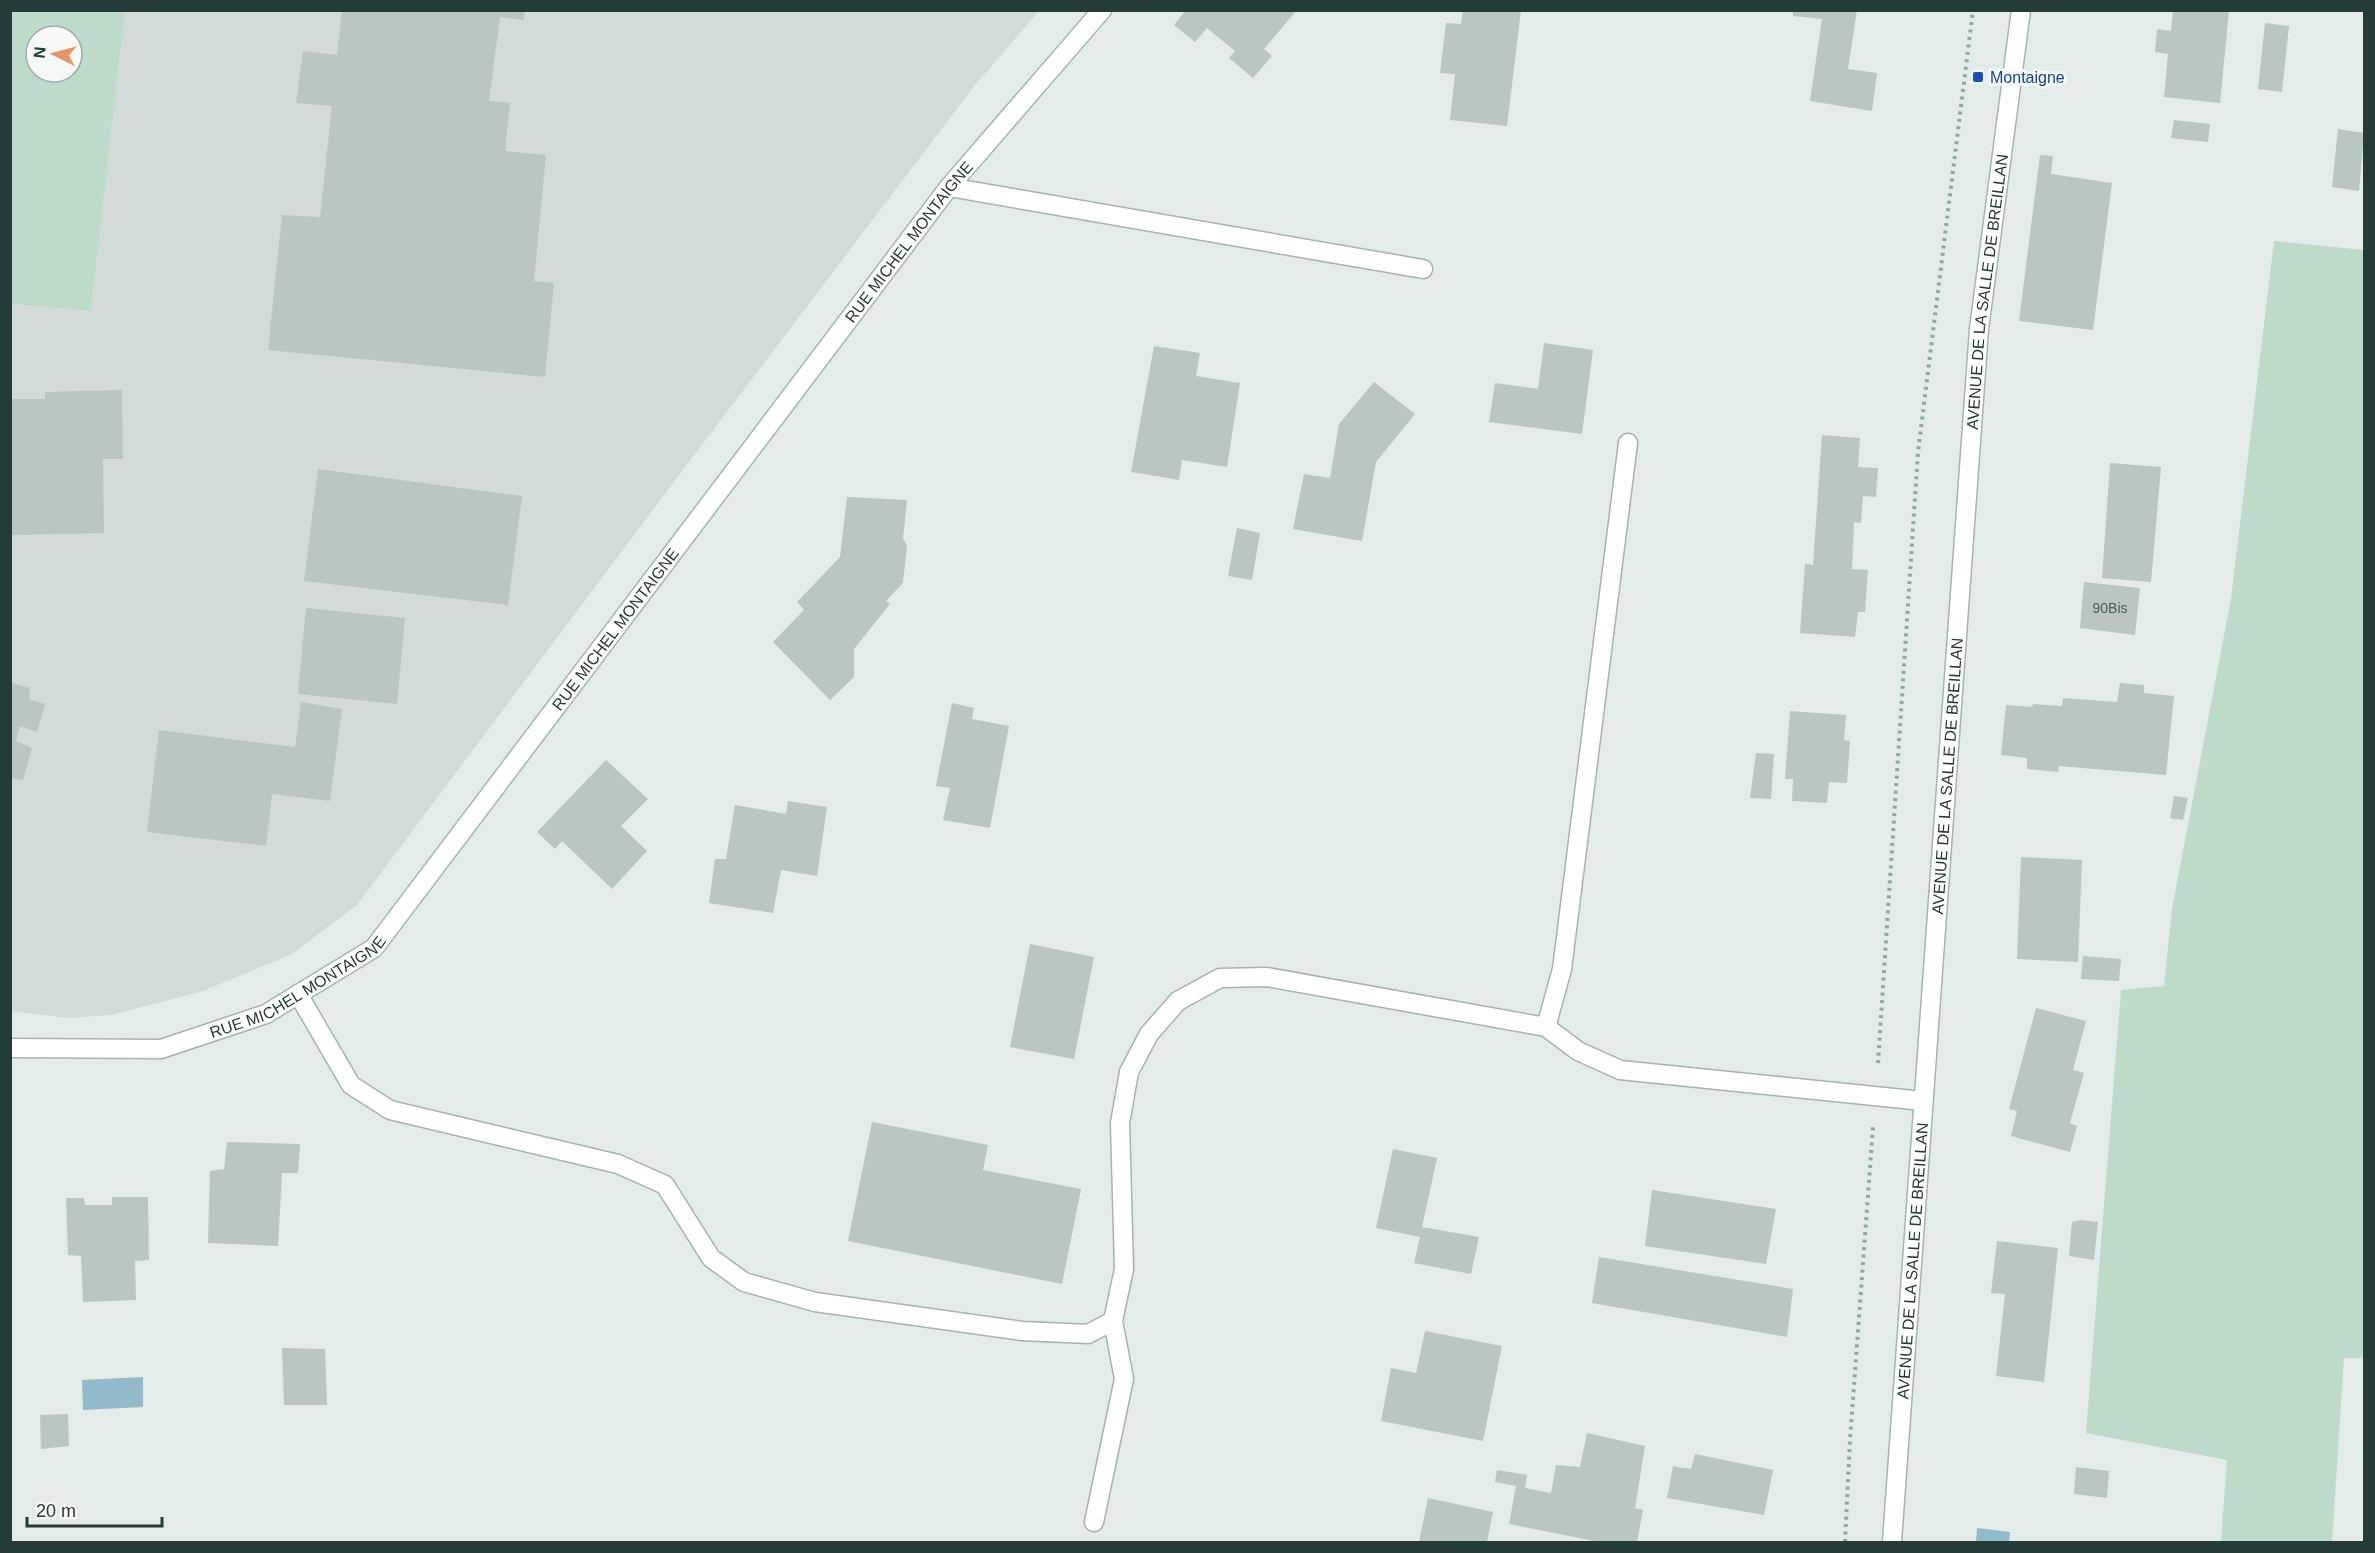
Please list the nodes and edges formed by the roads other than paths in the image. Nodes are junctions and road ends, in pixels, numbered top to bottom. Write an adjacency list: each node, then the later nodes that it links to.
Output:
1 (1102, 10): 3 (street, RUE MICHEL MONTAIGNE)
2 (2021, 10): 9 (street, AVENUE DE LA SALLE DE BREILLAN)
3 (949, 187): 4 (street); 6 (street, RUE MICHEL MONTAIGNE)
4 (1423, 269)
5 (1628, 443): 7 (street)
6 (298, 994): 8 (street, RUE MICHEL MONTAIGNE); 10 (street)
7 (1546, 1027): 9 (street); 10 (street)
8 (10, 1048)
9 (1923, 1101): 12 (street, AVENUE DE LA SALLE DE BREILLAN)
10 (1113, 1321): 11 (street)
11 (1094, 1522)
12 (1892, 1542)

